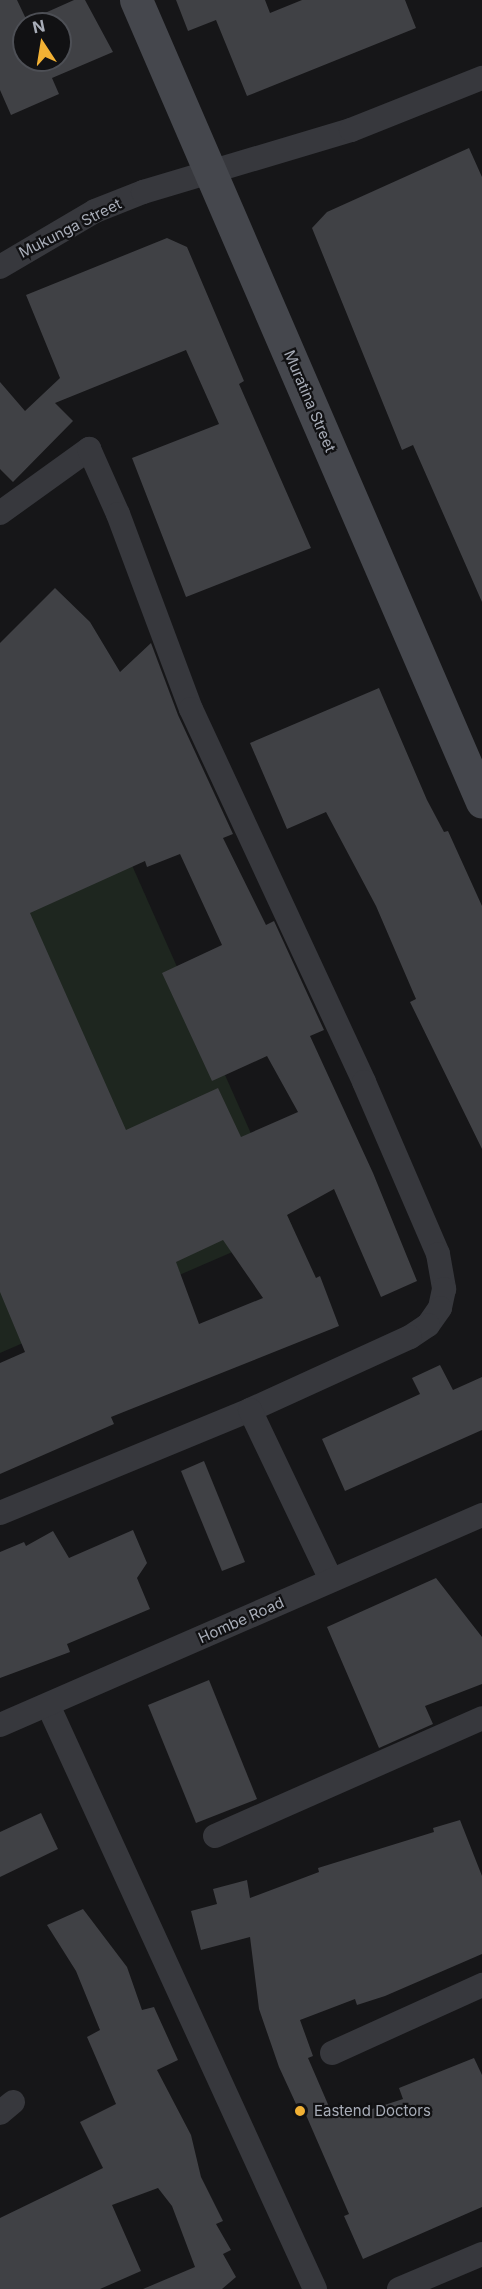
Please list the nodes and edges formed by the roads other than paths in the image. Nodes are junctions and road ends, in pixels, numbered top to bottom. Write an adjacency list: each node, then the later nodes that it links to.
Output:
1 (136, 0): 3 (main road, Muratina Street)
2 (482, 78): 3 (street, Mukunga Street)
3 (211, 170): 4 (street, Mukunga Street); 6 (main road, Muratina Street)
4 (0, 267)
5 (0, 513): 7 (street)
6 (482, 802)
7 (250, 1410): 8 (street); 10 (street)
8 (0, 1513)
9 (482, 1515): 10 (street, Hombe Road)
10 (331, 1580): 11 (street, Hombe Road)
11 (48, 1705): 13 (street, Hombe Road); 18 (street)
12 (482, 1718): 14 (street)
13 (0, 1725)
14 (215, 1836)
15 (482, 1985): 16 (street)
16 (332, 2053)
17 (482, 2254): 19 (street)
18 (315, 2289)
19 (399, 2289)

